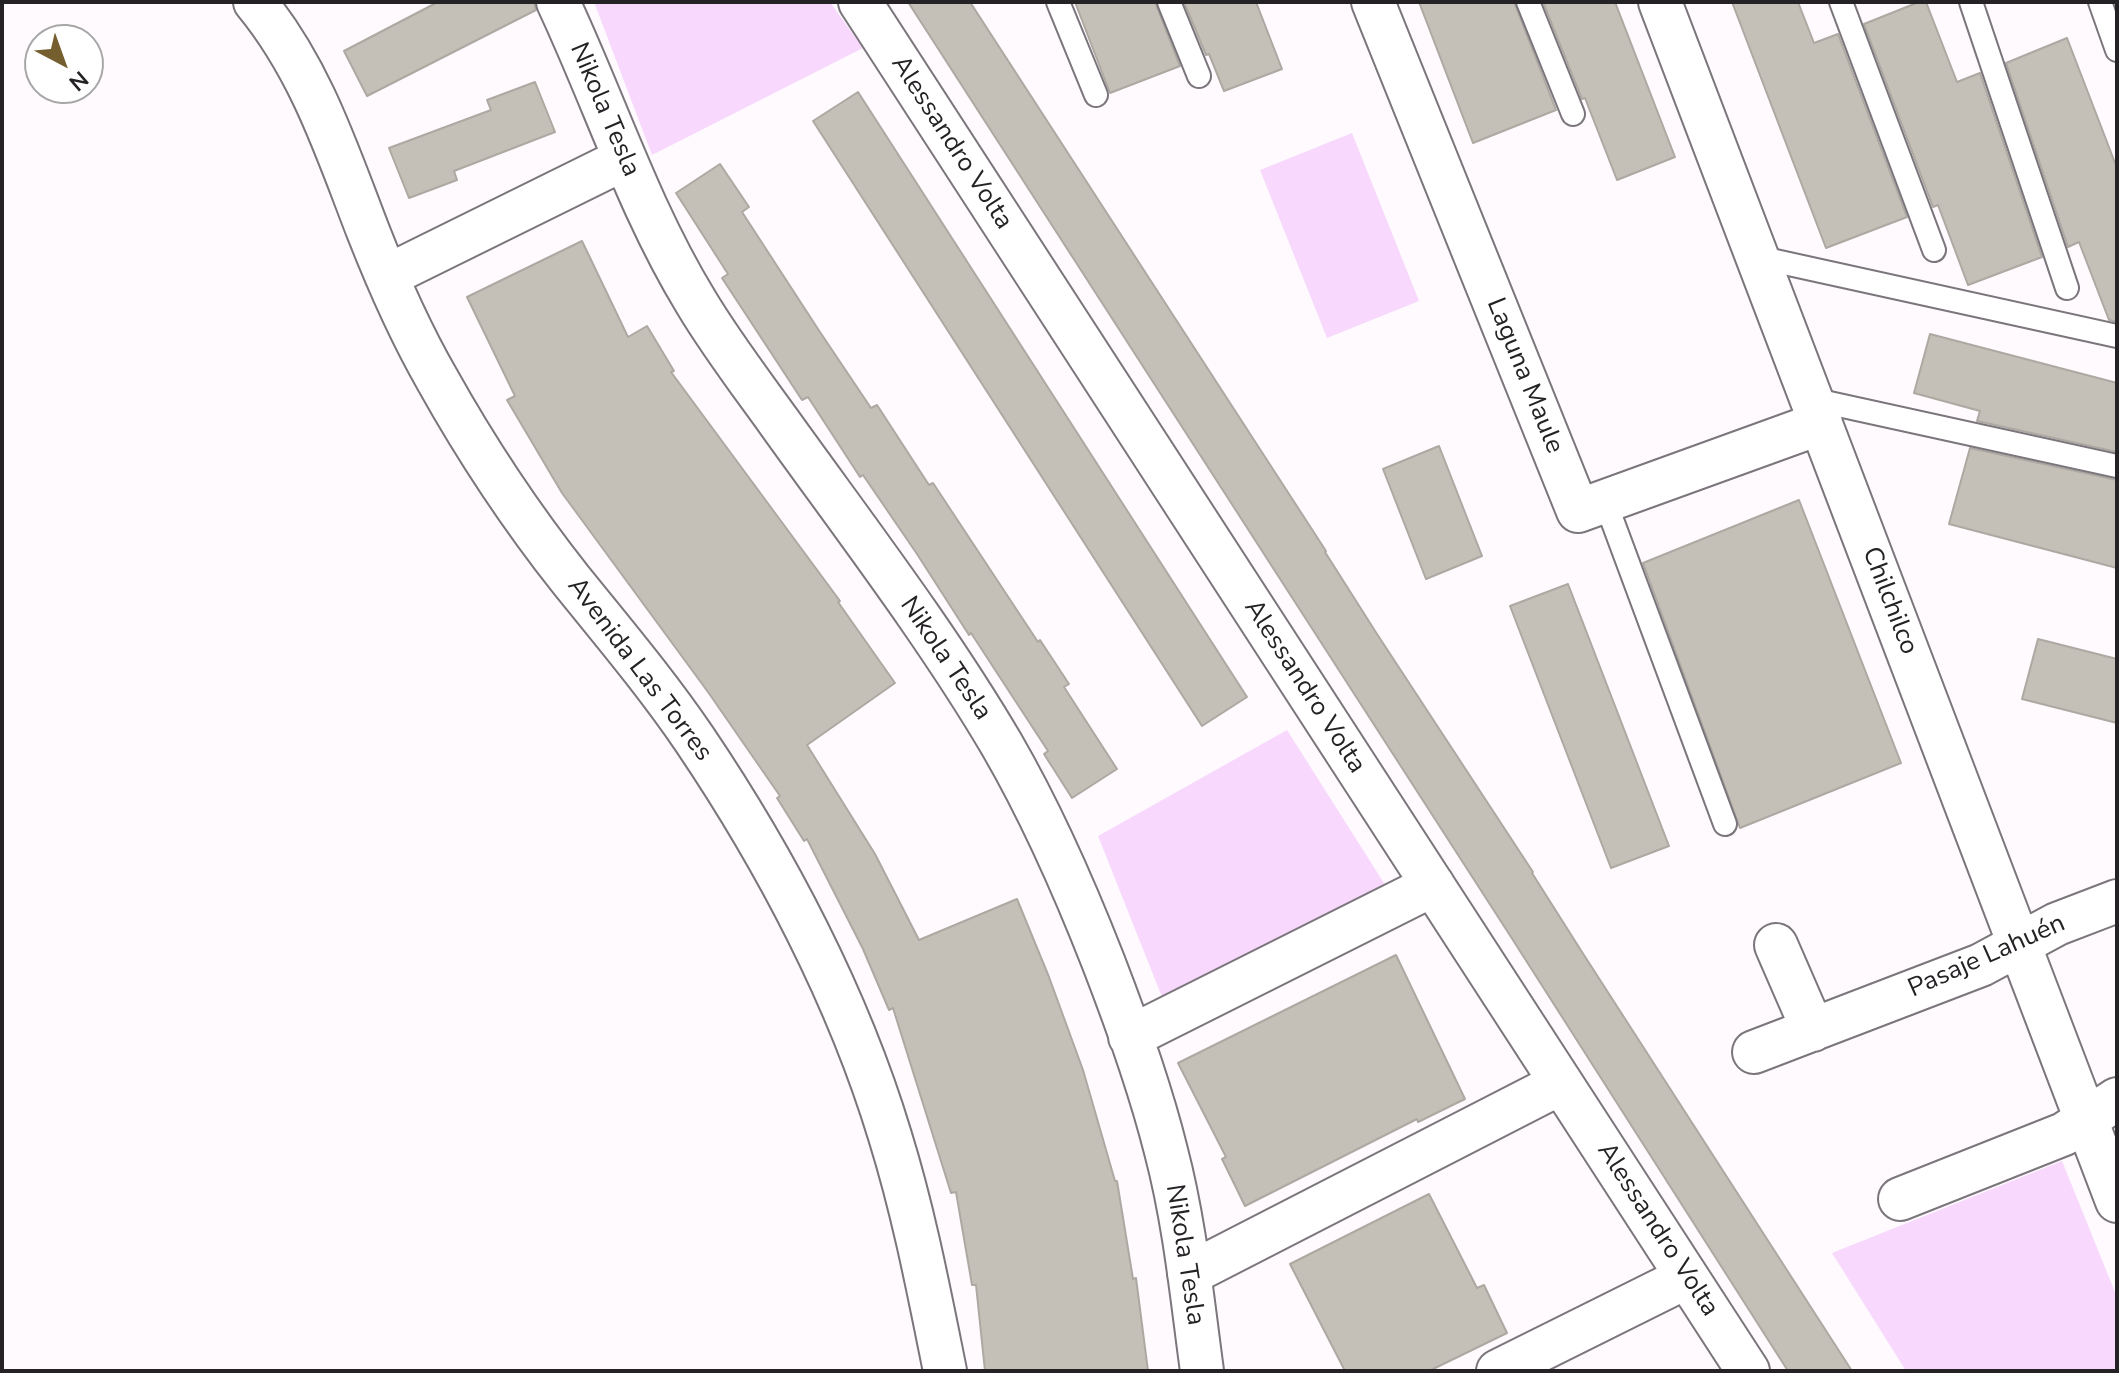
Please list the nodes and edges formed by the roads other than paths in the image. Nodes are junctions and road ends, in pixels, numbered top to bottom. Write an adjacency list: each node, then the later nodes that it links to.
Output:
1 (255, 2): 19 (street, Avenida Las Torres)
2 (558, 2): 16 (street, Nikola Tesla)
3 (860, 2): 26 (street, Alessandro Volta)
4 (1058, 2): 14 (lane)
5 (1169, 2): 13 (lane)
6 (1373, 2): 24 (street, Laguna Maule)
7 (1528, 2): 15 (lane)
8 (1660, 2): 18 (street, Chilchilco)
9 (1841, 2): 17 (lane)
10 (1971, 2): 20 (lane)
11 (2100, 2): 12 (lane)
12 (2117, 50)
13 (1199, 76)
14 (1096, 95)
15 (1573, 114)
16 (624, 159): 19 (street); 31 (street, Nikola Tesla)
17 (1934, 250)
18 (1757, 257): 21 (lane); 22 (street, Chilchilco)
19 (387, 276): 39 (street, Avenida Las Torres)
20 (2067, 288)
21 (2117, 336)
22 (1816, 411): 23 (lane); 24 (street, Laguna Maule); 29 (street, Chilchilco)
23 (2117, 466)
24 (1605, 501): 25 (lane)
25 (1725, 824)
26 (1433, 885): 31 (street); 33 (street, Alessandro Volta)
27 (2117, 901): 29 (street, Pasaje Lahuén)
28 (1776, 945): 30 (street)
29 (2020, 945): 30 (street, Pasaje Lahuén); 34 (street, Chilchilco)
30 (1813, 1030): 32 (street, Pasaje Lahuén)
31 (1130, 1037): 37 (street, Nikola Tesla)
32 (1754, 1052)
33 (1561, 1083): 37 (street); 38 (street, Alessandro Volta)
34 (2102, 1109): 35 (street); 36 (street, Chilchilco)
35 (1900, 1199)
36 (2117, 1201)
37 (1189, 1274): 40 (street, Nikola Tesla)
38 (1687, 1277): 41 (street); 42 (street, Alessandro Volta)
39 (945, 1371)
40 (1202, 1371)
41 (1498, 1371)
42 (1748, 1371)

